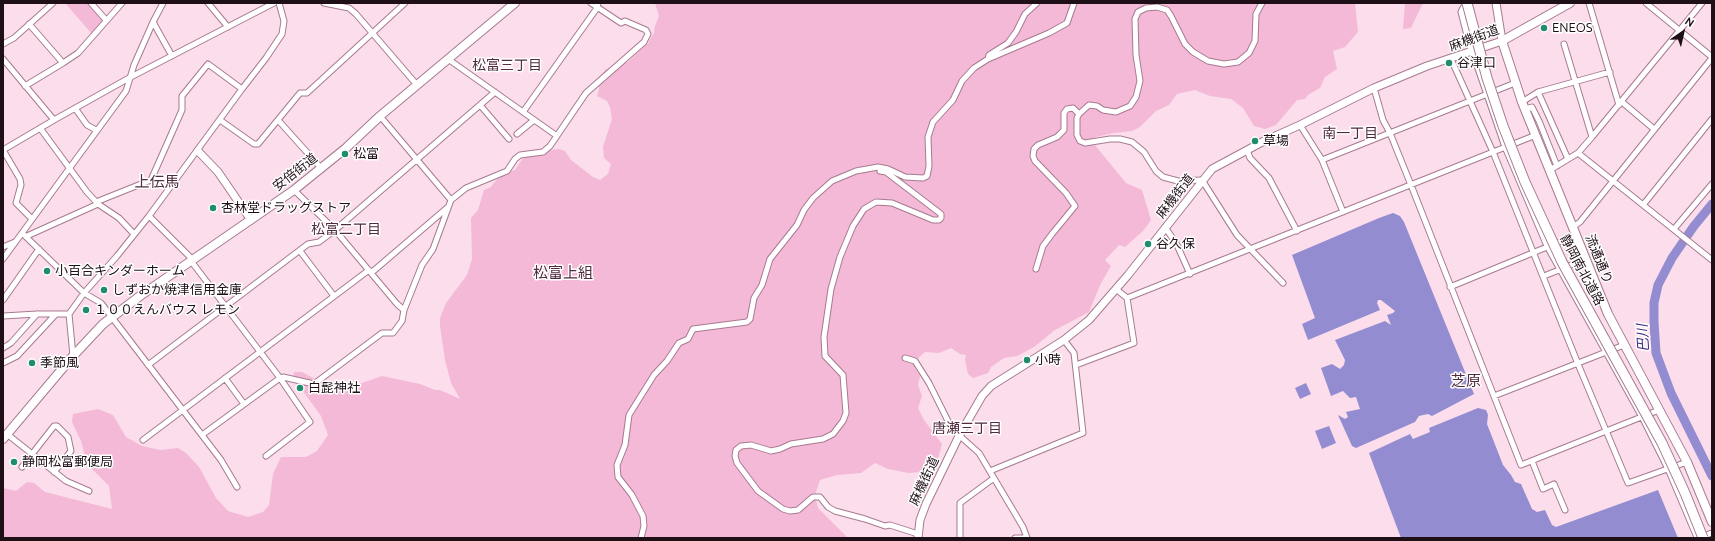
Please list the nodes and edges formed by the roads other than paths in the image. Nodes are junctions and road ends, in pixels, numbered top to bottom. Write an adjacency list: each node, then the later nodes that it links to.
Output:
1 (53, 3): 24 (street)
2 (91, 3): 22 (street)
3 (122, 3): 22 (street)
4 (163, 3): 23 (street)
5 (208, 3): 25 (street)
6 (274, 3): 25 (street)
7 (279, 3): 46 (street)
8 (324, 3): 27 (street)
9 (405, 3): 27 (street)
10 (515, 3): 36 (main road, 安倍街道)
11 (591, 3): 21 (street)
12 (1037, 3): 37 (street)
13 (1074, 3): 37 (street)
14 (1262, 3): 56 (street)
15 (1466, 3): 31 (street); 179 (highway, 静岡南北道路, bridge)
16 (1496, 3): 28 (street)
17 (1570, 3): 28 (main road, 麻機街道)
18 (1589, 3): 39 (street)
19 (1646, 3): 26 (street)
20 (1701, 4): 26 (street)
21 (598, 6): 55 (street); 70 (street)
22 (106, 20): 38 (street)
23 (153, 22): 32 (street); 40 (street)
24 (29, 24): 29 (street); 38 (street)
25 (228, 27): 32 (street)
26 (1679, 31): 34 (street); 51 (street)
27 (373, 33): 43 (street); 61 (street)
28 (1502, 41): 31 (street, 麻機街道); 42 (main road, 流通通り)
29 (3, 44)
30 (1564, 44): 41 (street)
31 (1472, 51): 33 (street, 麻機街道); 49 (street)
32 (172, 56): 40 (street)
33 (1451, 58): 45 (street, 麻機街道); 50 (street)
34 (1712, 58): 65 (street)
35 (3, 59): 44 (street)
36 (448, 59): 43 (main road, 安倍街道); 47 (street)
37 (988, 59): 84 (street)
38 (63, 63): 44 (street)
39 (1610, 72): 41 (street); 51 (street)
40 (129, 78): 54 (street); 66 (street)
41 (1575, 82): 48 (street); 71 (street)
42 (1516, 83): 49 (street); 53 (main road, 流通通り)
43 (418, 85): 57 (main road, 安倍街道)
44 (25, 86): 59 (street)
45 (1374, 88): 63 (street, 麻機街道); 67 (street)
46 (242, 89): 60 (street); 92 (street)
47 (495, 92): 52 (street); 55 (street)
48 (1538, 92): 53 (street); 79 (street)
49 (1486, 95): 50 (street); 73 (street)
50 (1470, 101): 67 (street); 77 (street)
51 (1621, 103): 65 (street); 71 (street)
52 (480, 105): 72 (street); 80 (street)
53 (1524, 105): 69 (main road, 流通通り); 85 (street)
54 (75, 108): 59 (street); 66 (street)
55 (523, 112): 62 (street)
56 (1079, 114): 86 (street); 118 (street)
57 (380, 116): 80 (street); 83 (main road, 安倍街道)
58 (1712, 119): 93 (street)
59 (54, 120): 64 (street)
60 (220, 120): 61 (street); 76 (street)
61 (278, 120): 83 (street)
62 (534, 120): 68 (street); 70 (street)
63 (1300, 125): 75 (street, 麻機街道); 81 (street)
64 (40, 128): 74 (street); 82 (street)
65 (1654, 129): 87 (street)
66 (96, 130): 82 (street)
67 (1390, 133): 81 (street); 89 (street)
68 (517, 134)
69 (1536, 135): 73 (street); 85 (main road, 流通通り)
70 (557, 136): 91 (street)
71 (1592, 138): 78 (street)
72 (509, 139)
73 (1505, 147): 77 (street); 108 (street)
74 (3, 150): 97 (street)
75 (1247, 150): 86 (street, 麻機街道); 102 (street)
76 (198, 151): 96 (street); 98 (street)
77 (1493, 152): 89 (street); 113 (street)
78 (1578, 153): 79 (street); 87 (street)
79 (1568, 159): 85 (street)
80 (416, 160): 91 (street); 101 (street)
81 (1322, 160): 95 (street)
82 (69, 168): 92 (street); 97 (street)
83 (321, 168): 90 (main road, 安倍街道)
84 (867, 168): 174 (street); 175 (street)
85 (1554, 168): 103 (main road, 流通通り)
86 (1202, 180): 99 (street, 麻機街道); 111 (street)
87 (1613, 181): 93 (street); 103 (street)
88 (1712, 184): 100 (street)
89 (1411, 185): 95 (street); 124 (street)
90 (294, 190): 98 (main road, 安倍街道); 101 (street)
91 (451, 200): 94 (street)
92 (97, 203): 105 (street); 106 (street)
93 (1643, 205): 100 (street)
94 (448, 208): 120 (street); 131 (street)
95 (1343, 212): 102 (street)
96 (149, 216): 105 (street); 116 (street)
97 (32, 219): 104 (street)
98 (251, 220): 116 (main road, 安倍街道)
99 (1165, 227): 121 (street); 125 (street, 麻機街道)
100 (1674, 229): 117 (street)
101 (335, 230): 112 (street); 120 (street)
102 (1297, 231): 111 (street)
103 (1575, 231): 108 (street); 115 (main road, 流通通り)
104 (22, 233): 106 (street); 107 (street)
105 (134, 234): 126 (street)
106 (27, 236): 110 (street)
107 (15, 242): 109 (street); 114 (street)
108 (1547, 246): 113 (street); 119 (street)
109 (3, 247)
110 (39, 248): 126 (street); 129 (street)
111 (1250, 248): 121 (street); 123 (street)
112 (300, 251): 127 (street); 130 (street)
113 (1534, 252): 122 (street); 124 (street)
114 (3, 259)
115 (1586, 259): 119 (street); 138 (main road, 流通通り)
116 (192, 260): 130 (street); 136 (main road, 安倍街道)
117 (1712, 260)
118 (1036, 269)
119 (1559, 269): 122 (street); 141 (street)
120 (370, 272): 127 (street); 131 (street)
121 (1190, 274): 128 (street)
122 (1544, 276): 145 (street)
123 (1283, 283)
124 (1450, 287): 150 (street)
125 (1116, 289): 128 (street); 137 (street, 麻機街道)
126 (84, 293): 134 (street); 136 (street)
127 (334, 296): 140 (street)
128 (1127, 298): 147 (street)
129 (3, 300)
130 (226, 307): 140 (street); 146 (street)
131 (404, 310): 149 (street)
132 (37, 314): 133 (street); 135 (street); 139 (street)
133 (56, 314): 134 (street); 144 (street)
134 (69, 314): 142 (street)
135 (3, 316)
136 (112, 317): 142 (main road, 安倍街道); 146 (street)
137 (1064, 340): 147 (street); 158 (street, 麻機街道)
138 (1624, 345): 141 (street); 153 (main road, 流通通り)
139 (3, 348)
140 (260, 352): 148 (street); 149 (street)
141 (1606, 352): 145 (street); 154 (street)
142 (73, 356): 157 (main road, 安倍街道)
143 (905, 358): 158 (street)
144 (3, 363)
145 (1578, 364): 150 (street); 155 (street)
146 (148, 365): 152 (street)
147 (1076, 365): 167 (street)
148 (225, 378): 151 (street); 152 (street)
149 (280, 378): 151 (street); 161 (street)
150 (1494, 396): 162 (street)
151 (244, 404): 156 (street)
152 (183, 410): 156 (street); 159 (street)
153 (1658, 410): 154 (street); 163 (main road, 流通通り)
154 (1642, 417): 155 (street); 165 (street)
155 (1606, 432): 162 (street); 165 (street)
156 (202, 435): 169 (street)
157 (5, 436): 160 (street)
158 (959, 436): 167 (street); 174 (street, 麻機街道)
159 (143, 440)
160 (32, 454): 164 (street); 166 (street); 166 (street)
161 (266, 456)
162 (1532, 461): 171 (street)
163 (1687, 462): 165 (street); 172 (main road, 流通通り)
164 (22, 467)
165 (1668, 469): 173 (street)
166 (54, 472): 170 (street)
167 (990, 472): 168 (street)
168 (994, 478): 176 (street); 178 (street)
169 (237, 487)
170 (89, 491)
171 (1565, 510)
172 (1712, 522)
173 (1712, 533)
174 (918, 536)
175 (641, 538)
176 (960, 538)
177 (1015, 538): 178 (street)
178 (1027, 538)
179 (1701, 538)

